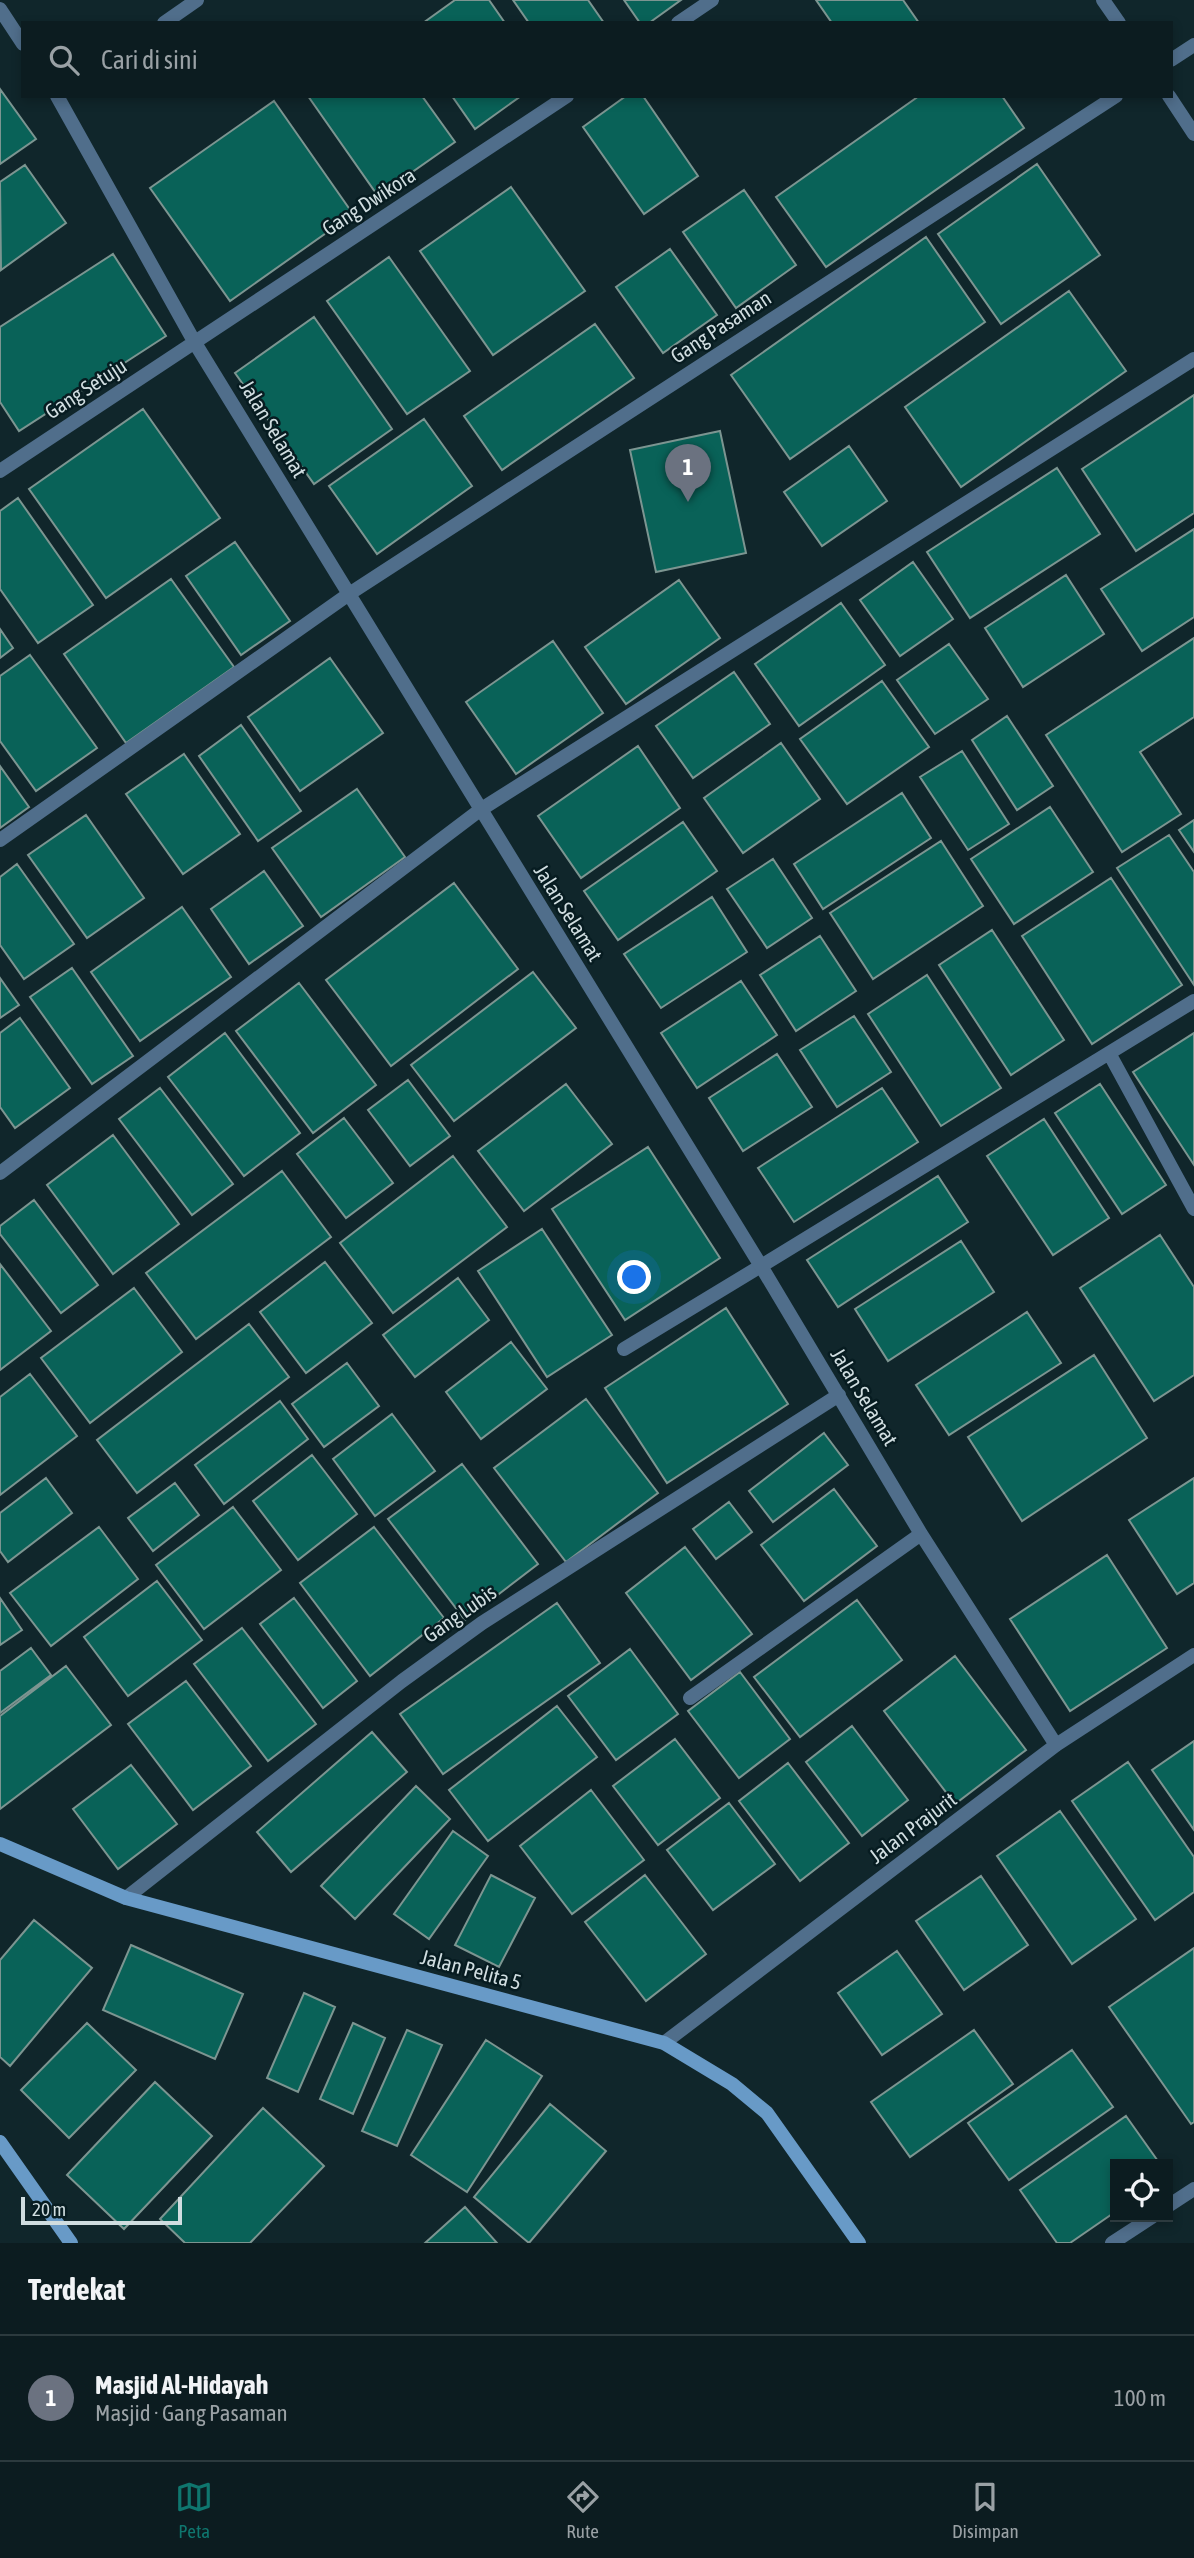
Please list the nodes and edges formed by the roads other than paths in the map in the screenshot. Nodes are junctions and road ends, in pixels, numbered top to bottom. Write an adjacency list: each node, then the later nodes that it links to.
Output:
1 (197, 0): 5 (street)
2 (712, 0): 6 (street)
3 (1103, 0): 7 (street)
4 (2, 14): 8 (street)
5 (167, 21)
6 (681, 21)
7 (1118, 21)
8 (21, 41)
9 (1194, 45): 10 (street)
10 (1173, 59)
11 (58, 98): 16 (street, Jalan Selamat)
12 (564, 98): 16 (street, Gang Dwikora)
13 (1113, 98): 19 (street, Gang Pasaman)
14 (1170, 98): 15 (street)
15 (1194, 134)
16 (195, 342): 18 (street, Gang Setuju); 19 (street, Jalan Selamat)
17 (1194, 359): 20 (street)
18 (0, 471)
19 (349, 594): 20 (street, Jalan Selamat); 21 (street, Gang Pasaman)
20 (481, 810): 24 (street); 26 (street, Jalan Selamat)
21 (0, 840)
22 (1194, 1001): 23 (street)
23 (1109, 1053): 25 (street); 26 (street)
24 (0, 1173)
25 (1194, 1209)
26 (761, 1266): 27 (street); 28 (street, Jalan Selamat)
27 (624, 1349)
28 (839, 1395): 29 (street, Jalan Selamat); 34 (street, Gang Lubis)
29 (921, 1534): 31 (street); 32 (street, Jalan Selamat)
30 (1194, 1655): 32 (street, Jalan Prajurit)
31 (690, 1698)
32 (1056, 1745): 35 (street, Jalan Prajurit)
33 (0, 1844): 34 (street, Jalan Pelita 5)
34 (126, 1898): 35 (street, Jalan Pelita 5)
35 (663, 2043): 41 (street, Jalan Pelita 5)
36 (0, 2142): 40 (street)
37 (1194, 2189): 38 (street)
38 (1173, 2203)
39 (1144, 2222): 42 (street)
40 (71, 2243)
41 (859, 2243)
42 (1112, 2243)

